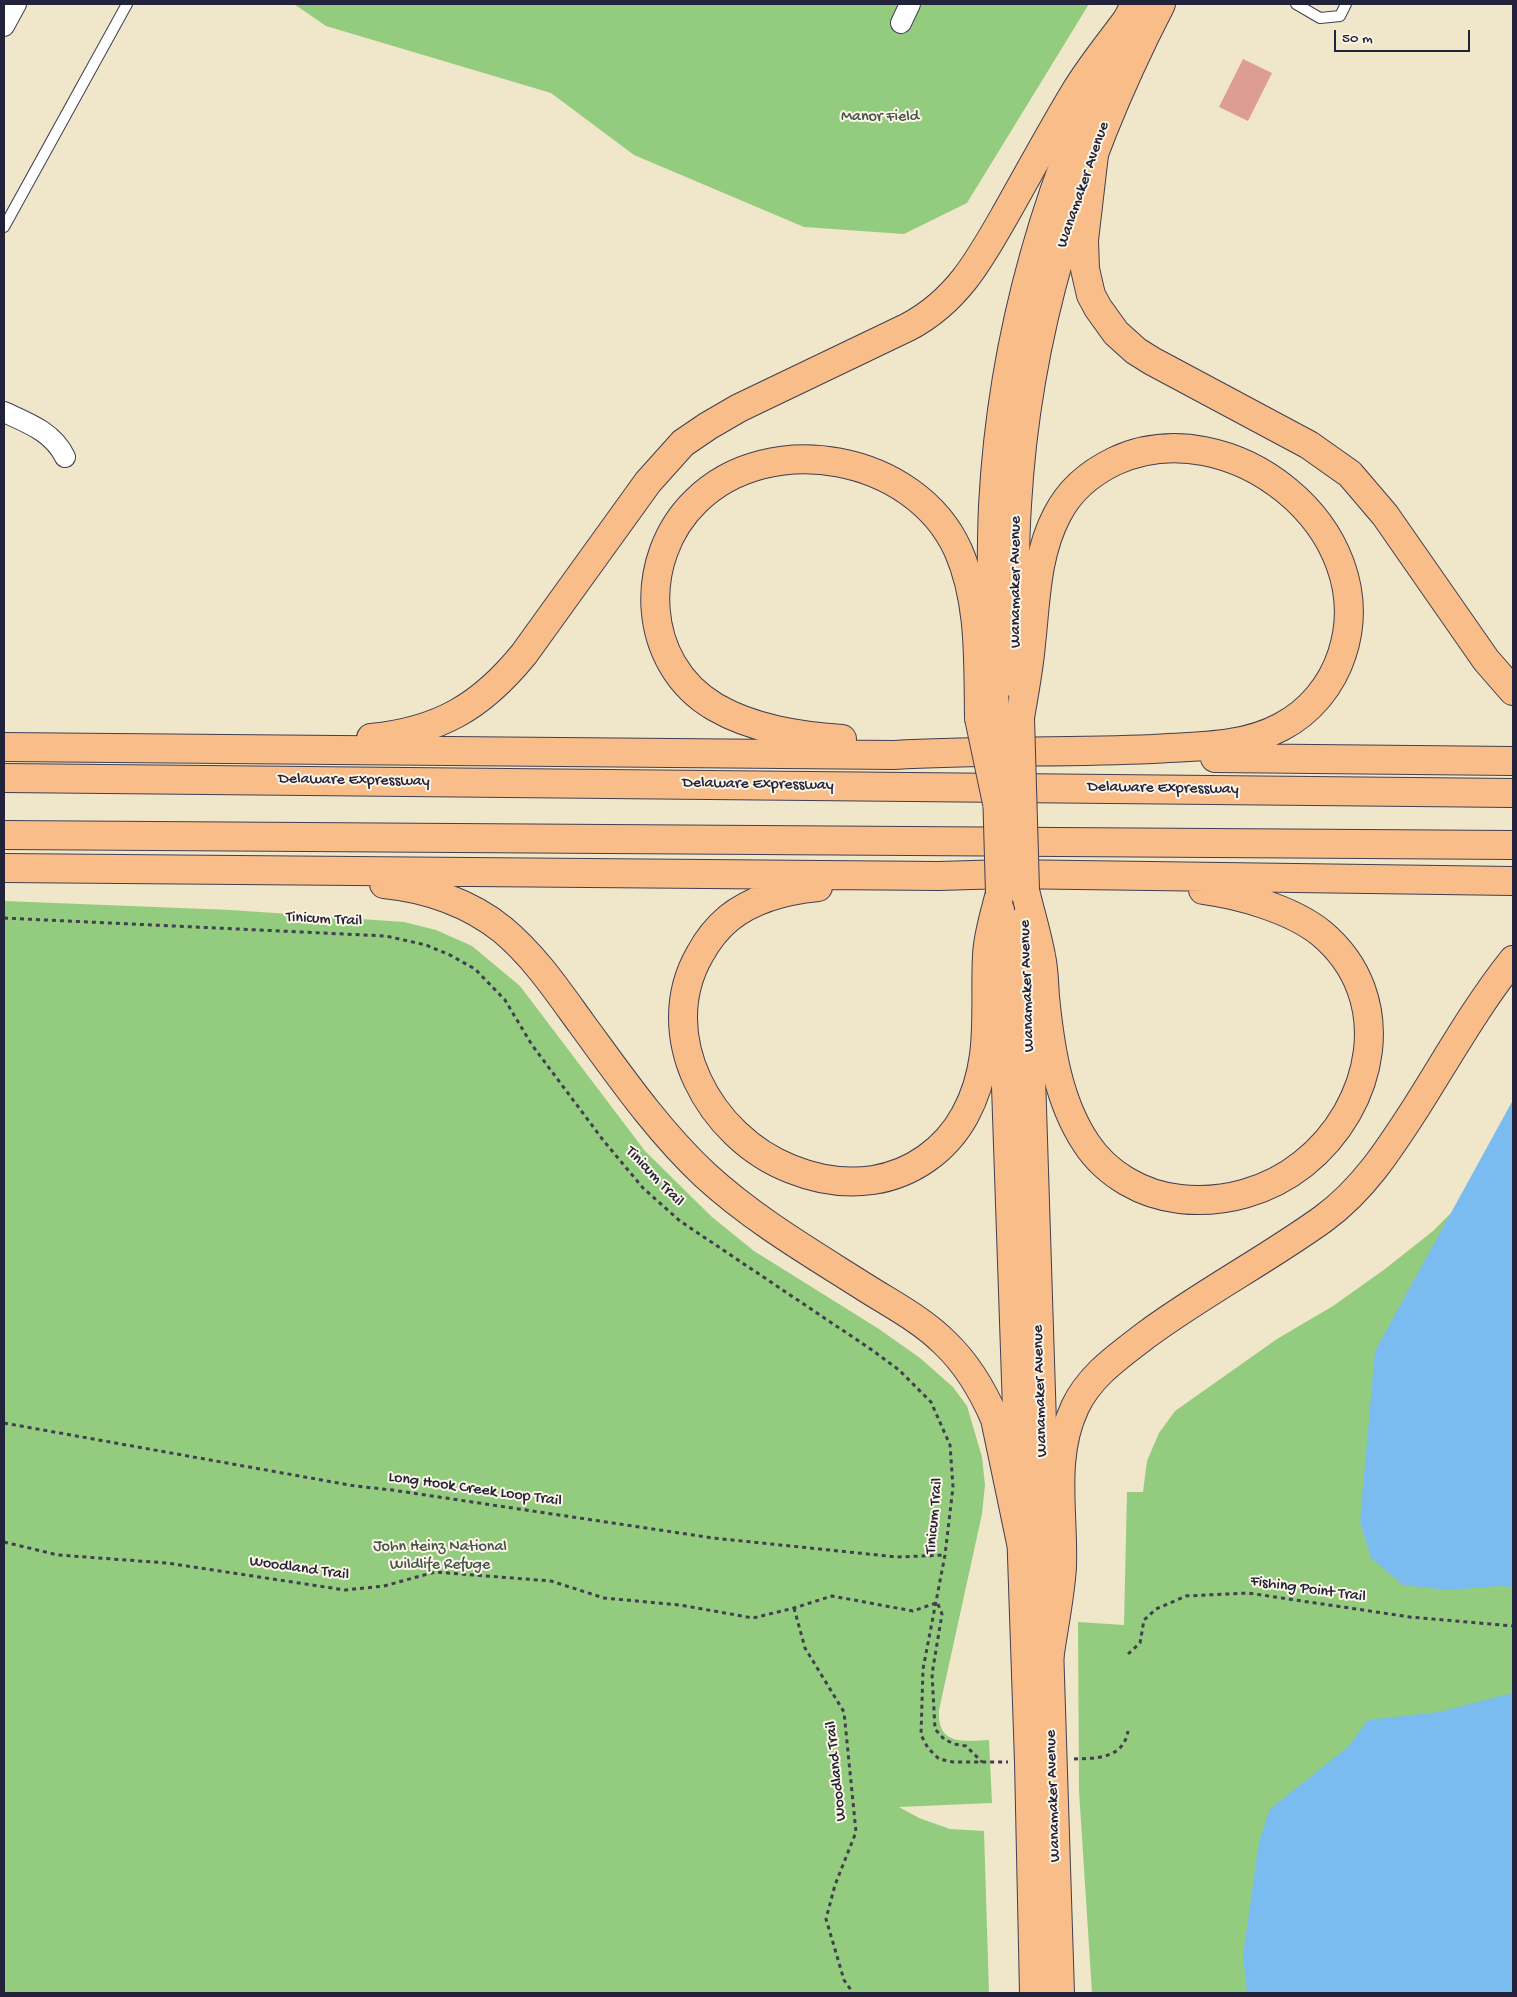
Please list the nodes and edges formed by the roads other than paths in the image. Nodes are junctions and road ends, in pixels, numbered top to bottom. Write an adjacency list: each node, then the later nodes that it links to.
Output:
1 (16, 4): 9 (street)
2 (127, 4): 11 (lane)
3 (910, 4): 8 (street)
4 (1161, 4): 10 (main road, Wanamaker Avenue)
5 (1296, 4): 6 (lane)
6 (1346, 4)
7 (1130, 12): 15 (main road, Wanamaker Avenue); 17 (main road)
8 (901, 23)
9 (4, 26)
10 (1096, 146): 14 (main road); 15 (main road, Wanamaker Avenue)
11 (4, 227)
12 (4, 412): 13 (street)
13 (65, 456)
14 (1513, 691)
15 (998, 718): 18 (main road); 19 (main road); 30 (main road, Wanamaker Avenue, bridge); 30 (main road, Wanamaker Avenue, bridge)
16 (4, 748): 17 (main road)
17 (273, 750): 19 (main road)
18 (1096, 751): 19 (main road); 20 (main road)
19 (948, 752)
20 (1513, 761)
21 (4, 778): 22 (main road, Delaware Expressway)
22 (1513, 793)
23 (4, 835): 24 (main road)
24 (1513, 845)
25 (4, 868): 26 (main road)
26 (251, 869): 27 (main road); 32 (main road)
27 (939, 876): 28 (main road); 30 (main road)
28 (1107, 877): 29 (main road); 30 (main road)
29 (1513, 881)
30 (1012, 892): 32 (main road, Wanamaker Avenue); 33 (main road, Wanamaker Avenue)
31 (1513, 960): 33 (main road)
32 (1021, 1543): 34 (main road, Wanamaker Avenue)
33 (1049, 1660): 35 (main road, Wanamaker Avenue)
34 (1034, 1993)
35 (1060, 1993)

